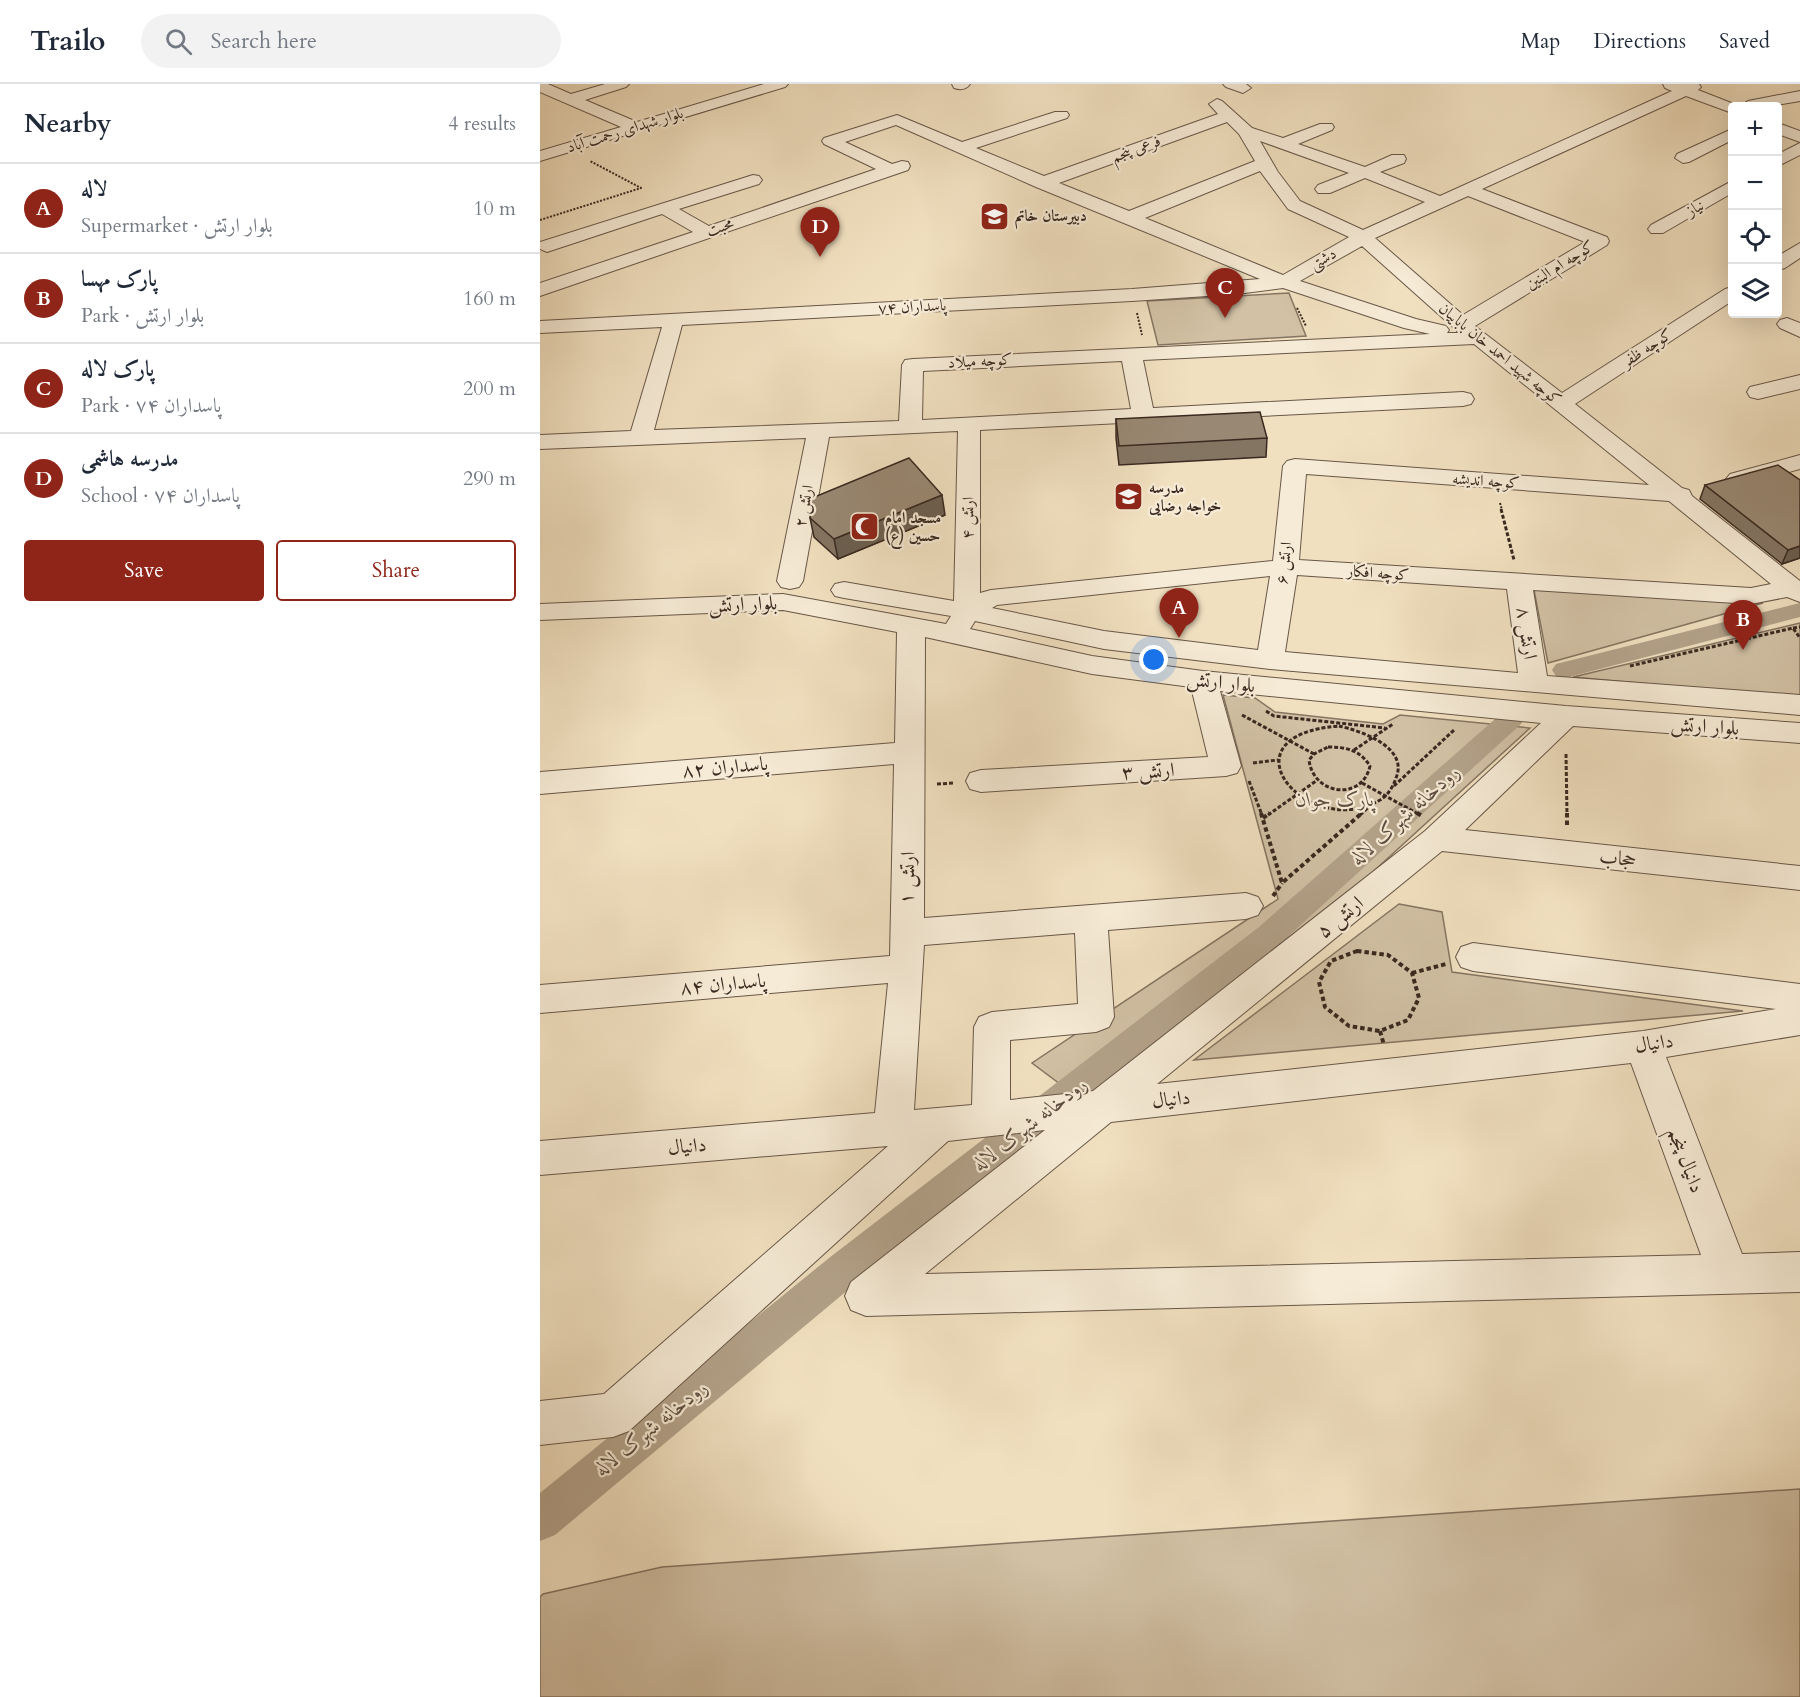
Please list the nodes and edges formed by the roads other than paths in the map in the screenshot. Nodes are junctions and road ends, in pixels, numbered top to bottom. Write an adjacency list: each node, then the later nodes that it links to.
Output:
1 (621, 84): 7 (street)
2 (780, 84): 14 (street, بلوار شهدای رحمت آباد)
3 (1669, 84): 5 (street)
4 (547, 86): 7 (street)
5 (1688, 87): 8 (street); 10 (street); 34 (street, دشتی)
6 (1800, 96): 9 (street)
7 (570, 99): 14 (street)
8 (1734, 102)
9 (1768, 102)
10 (1728, 106)
11 (1223, 110): 18 (street, کوچه شهید احمد خان باباییان); 31 (street, فرعی پنجم)
12 (1061, 115): 22 (street)
13 (1782, 123): 17 (street)
14 (635, 127): 24 (street, بلوار شهدای رحمت آباد)
15 (1326, 127): 21 (street)
16 (1782, 130): 20 (street)
17 (1800, 130)
18 (1246, 131): 21 (street); 28 (street, کوچه شهید احمد خان باباییان)
19 (1728, 136): 25 (street)
20 (1800, 137)
21 (1282, 144): 29 (street)
22 (961, 148): 31 (street); 39 (street, محبت)
23 (1800, 148): 27 (street)
24 (540, 156)
25 (1683, 158)
26 (1398, 159): 29 (street)
27 (1782, 159)
28 (1264, 163): 37 (street); 40 (street, کوچه شهید احمد خان باباییان)
29 (1364, 172): 33 (street); 35 (street)
30 (753, 180): 36 (street)
31 (1042, 183): 37 (street)
32 (1728, 188): 38 (street, نیاز)
33 (1324, 189)
34 (1468, 190): 35 (street, دشتی); 49 (street, کوچه ام البنین)
35 (1440, 202): 40 (street, دشتی)
36 (664, 208): 39 (street); 41 (street)
37 (1129, 218): 44 (street)
38 (1657, 229)
39 (707, 232): 45 (street, محبت)
40 (1363, 237): 44 (street, دشتی); 49 (street, کوچه شهید احمد خان باباییان)
41 (547, 246)
42 (1800, 249): 43 (street)
43 (1782, 261)
44 (1284, 282): 47 (street, پاسداران ۷۴); 49 (street)
45 (540, 290)
46 (1728, 296): 54 (street, کوچه ظفر)
47 (674, 319): 48 (street, پاسداران ۷۴); 59 (street)
48 (540, 327)
49 (1470, 332): 50 (street, کوچه میلاد); 54 (street, کوچه شهید احمد خان باباییان)
50 (1139, 353): 55 (street); 57 (street, کوچه میلاد)
51 (1800, 382): 52 (street)
52 (1758, 392)
53 (1462, 399): 55 (street)
54 (1562, 403): 63 (street, کوچه شهید احمد خان باباییان)
55 (1143, 416): 56 (street)
56 (969, 425): 57 (street); 70 (street, ارتش ۴)
57 (910, 428): 58 (street)
58 (819, 430): 59 (street); 65 (street, ارتش ۲)
59 (641, 437): 60 (street)
60 (540, 442)
61 (1800, 462): 63 (street)
62 (1294, 466): 63 (street, کوچه اندیشه); 64 (street, ارتش ۶)
63 (1699, 490): 67 (street, کوچه شهید احمد خان باباییان)
64 (1285, 567): 66 (street, کوچه افکار); 70 (street, کوچه افکار); 72 (street, ارتش ۶)
65 (790, 581): 68 (street, بلوار ارتش); 70 (street, بلوار ارتش)
66 (1519, 582): 67 (street, کوچه افکار); 74 (street, ارتش ۸)
67 (1793, 582)
68 (540, 593)
69 (540, 612): 71 (street, بلوار ارتش)
70 (960, 622): 71 (street, بلوار ارتش); 72 (street, بلوار ارتش); 73 (street, بلوار ارتش)
71 (911, 625): 78 (street, ارتش ۱)
72 (1270, 660): 74 (street, بلوار ارتش)
73 (1203, 680): 76 (street, بلوار ارتش); 79 (street, ارتش ۳)
74 (1534, 684): 75 (street, بلوار ارتش)
75 (1800, 705)
76 (1566, 716): 77 (street, بلوار ارتش); 81 (street, ارتش ۵)
77 (1800, 733)
78 (910, 752): 80 (street, پاسداران ۸۲); 85 (street, ارتش ۱)
79 (981, 781)
80 (540, 783)
81 (1441, 835): 82 (street, حجاب); 92 (street, ارتش ۵)
82 (1800, 878)
83 (1246, 906): 84 (street)
84 (1091, 919): 85 (street); 93 (street)
85 (906, 933): 87 (street, ارتش ۱)
86 (1473, 957): 88 (street)
87 (907, 968): 89 (street, پاسداران ۸۴); 95 (street, ارتش ۱)
88 (1800, 998)
89 (540, 999)
90 (1800, 1020): 91 (street, دانیال)
91 (1643, 1046): 92 (street, دانیال); 98 (street, دانیال پنجم)
92 (1087, 1109): 93 (street, دانیال); 98 (street, ارتش ۵)
93 (1005, 1118): 94 (street, دانیال)
94 (939, 1125): 95 (street, دانیال); 99 (street)
95 (893, 1130): 96 (street, دانیال)
96 (540, 1158)
97 (1800, 1272): 98 (street)
98 (1729, 1275)
99 (540, 1423)

